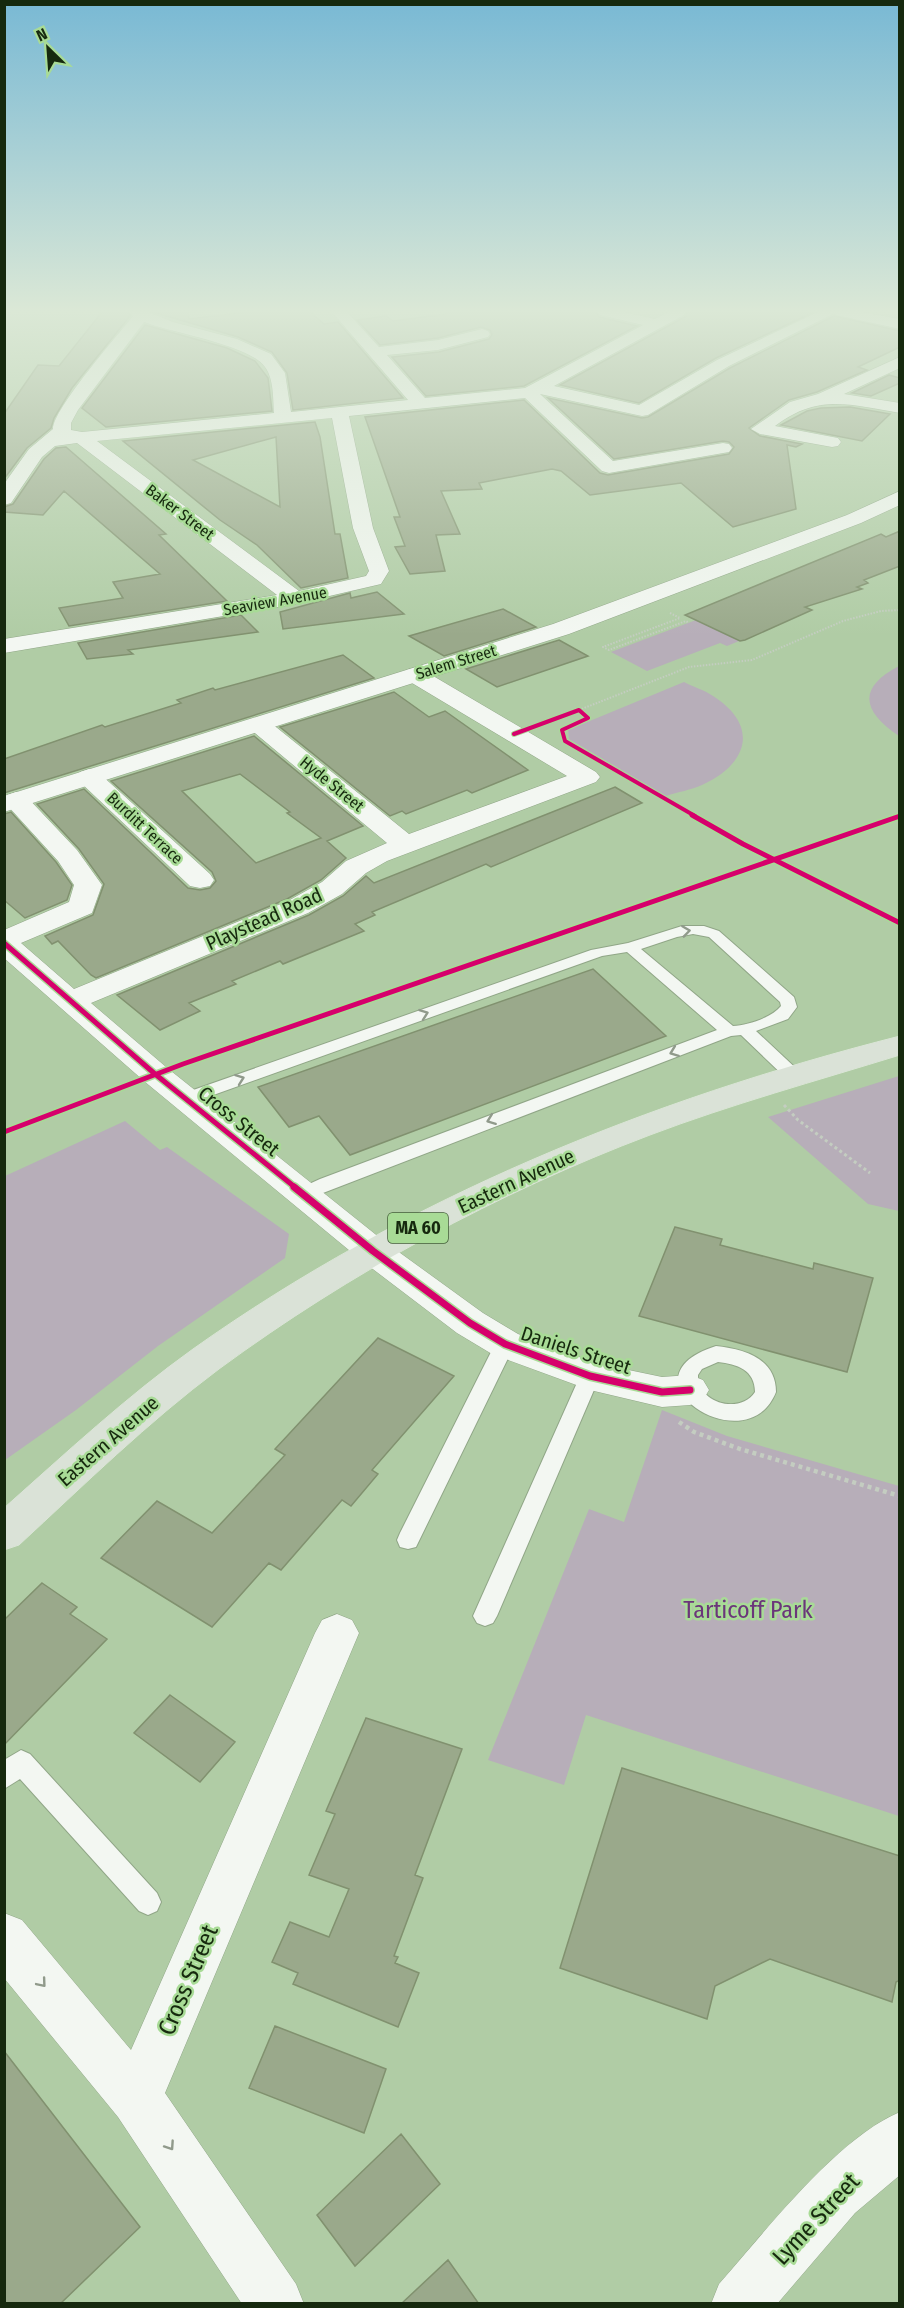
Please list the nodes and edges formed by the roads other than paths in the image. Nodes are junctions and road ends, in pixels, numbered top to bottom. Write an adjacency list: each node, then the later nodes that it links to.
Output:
1 (64, 420): 7 (street)
2 (266, 420): 6 (street)
3 (341, 420): 13 (street, Seaview Avenue)
4 (564, 420): 9 (street)
5 (773, 420): 8 (street)
6 (81, 438): 7 (street); 13 (street, Baker Street)
7 (48, 442): 10 (street); 11 (street)
8 (832, 442)
9 (723, 448)
10 (15, 453)
11 (4, 499)
12 (898, 501): 15 (street, Salem Street)
13 (295, 598): 14 (street, Seaview Avenue)
14 (4, 646)
15 (415, 675): 16 (street, Salem Street); 19 (street, Playstead Road)
16 (258, 724): 17 (street, Salem Street); 19 (street, Hyde Street)
17 (89, 777): 18 (street, Salem Street); 20 (street, Burditt Terrace)
18 (10, 802): 21 (street)
19 (405, 844): 23 (street, Playstead Road)
20 (200, 880)
21 (4, 941): 23 (street, Cross Street)
22 (630, 946): 24 (lane); 24 (lane, one-way to 24); 27 (lane, one-way to 22)
23 (70, 1001): 27 (street, Cross Street)
24 (737, 1031): 26 (lane); 28 (lane, one-way to 28)
25 (900, 1045): 26 (main road, Eastern Avenue / MA 60)
26 (780, 1082): 29 (main road, Eastern Avenue / MA 60)
27 (185, 1099): 28 (street, Cross Street)
28 (303, 1194): 29 (street, Cross Street)
29 (374, 1251): 30 (street, Daniels Street); 33 (main road, Eastern Avenue / MA 60)
30 (505, 1344): 31 (street, Daniels Street); 34 (lane)
31 (590, 1376): 32 (street, Daniels Street); 35 (lane)
32 (672, 1390)
33 (4, 1533)
34 (408, 1540)
35 (485, 1616)
36 (337, 1633): 40 (street, Cross Street)
37 (4, 1777): 38 (lane)
38 (148, 1902)
39 (4, 1938): 40 (street, one-way to 40)
40 (137, 2098): 42 (street, one-way to 42)
41 (900, 2139): 43 (street, Lyme Street)
42 (276, 2304)
43 (739, 2304)

